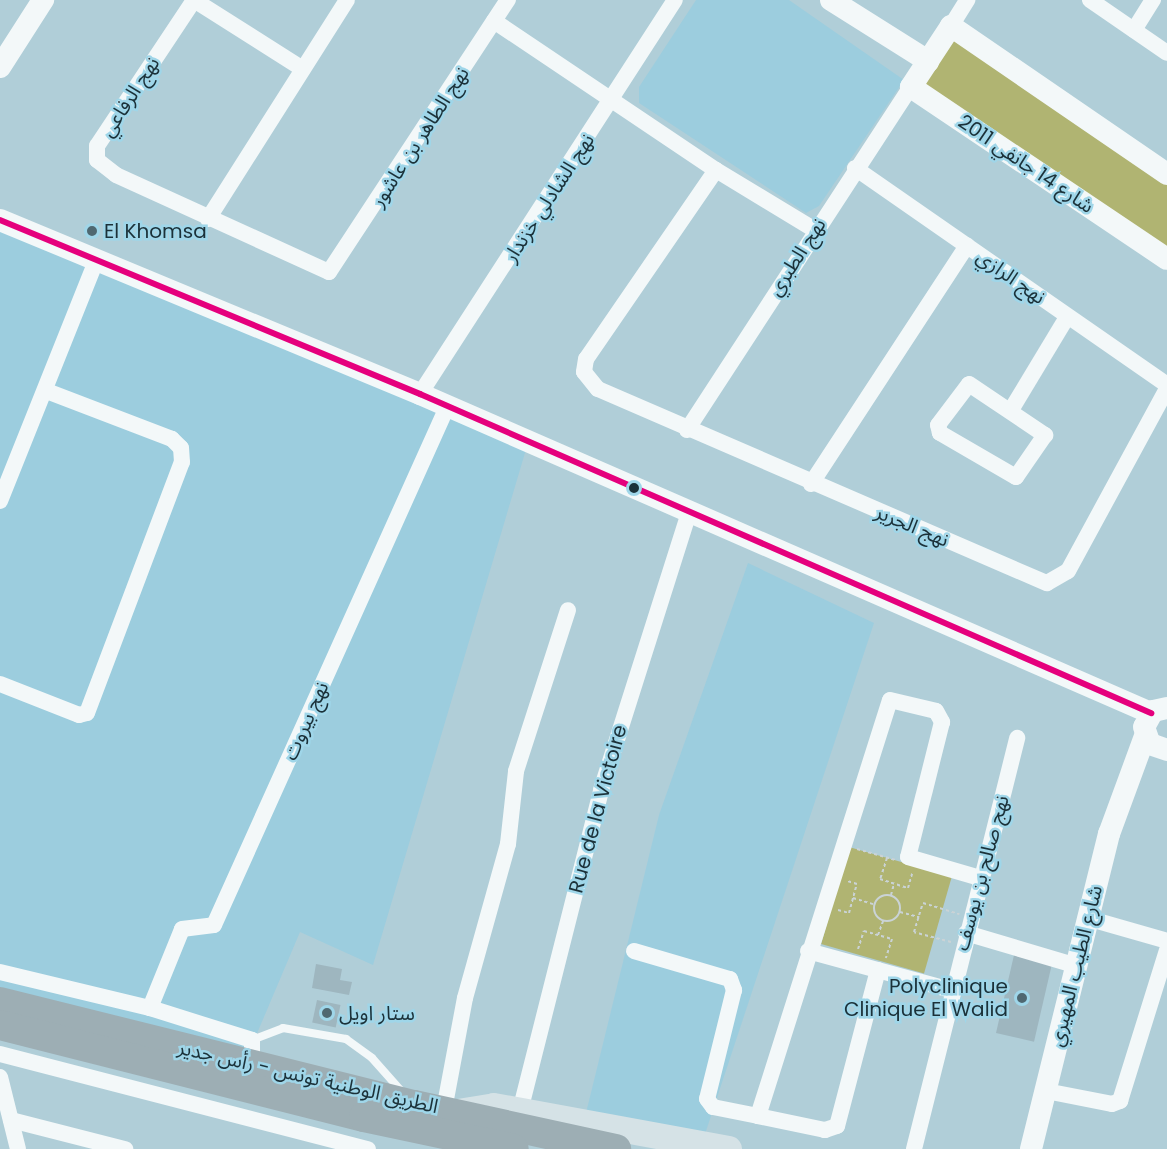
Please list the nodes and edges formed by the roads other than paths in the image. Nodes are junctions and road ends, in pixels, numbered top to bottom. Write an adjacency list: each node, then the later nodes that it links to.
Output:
1 (43, 0): 13 (street)
2 (194, 0): 17 (street); 23 (street, نهج الرفاعي)
3 (347, 0): 17 (street)
4 (508, 0): 10 (street, نهج الطاهر بن عاشور)
5 (675, 0): 19 (street, نهج الشادلي خزندار)
6 (831, 0): 15 (street)
7 (967, 0): 11 (street)
8 (1090, 0): 12 (street)
9 (1153, 0): 12 (street)
10 (494, 21): 19 (street); 29 (street, نهج الطاهر بن عاشور)
11 (951, 26): 15 (street); 22 (street)
12 (1134, 30): 14 (street)
13 (6, 42): 16 (street)
14 (1166, 50)
15 (928, 61): 18 (street)
16 (0, 67)
17 (301, 68): 23 (street)
18 (911, 87): 20 (street, نهج الطبري); 28 (street, شارع 14 جانفي 2011)
19 (613, 100): 21 (street); 33 (street, نهج الشادلي خزندار)
20 (855, 168): 25 (street, نهج الطبري); 26 (street, نهج الرازي)
21 (716, 170): 25 (street); 36 (street, نهج الجرير)
22 (1167, 174)
23 (208, 219): 29 (street, نهج الرفاعي)
24 (0, 220): 27 (street)
25 (815, 230): 36 (street, نهج الطبري)
26 (967, 246): 30 (street, نهج الرازي); 37 (street)
27 (97, 259): 32 (street); 33 (street)
28 (1167, 259)
29 (329, 272)
30 (1067, 317): 31 (street, نهج الرازي); 35 (street)
31 (1167, 387): 37 (street, نهج الجرير)
32 (46, 391): 38 (street); 41 (street)
33 (420, 394): 34 (street)
34 (447, 407): 39 (street); 59 (street, نهج بيروت)
35 (1011, 410): 35 (street)
36 (687, 430): 37 (street, نهج الجرير)
37 (811, 484)
38 (0, 501)
39 (689, 512): 43 (street); 66 (street, Rue de la Victoire)
40 (568, 610): 69 (street)
41 (0, 684)
42 (1167, 691): 43 (street, شارع الطيب المهيري)
43 (1152, 720): 45 (street); 46 (street, شارع الطيب المهيري)
44 (1017, 738): 47 (street, نهج صالح بن يوسف)
45 (1167, 750): 46 (street)
46 (1128, 784): 48 (street, شارع الطيب المهيري)
47 (980, 878): 49 (street, نهج صالح بن يوسف); 53 (street)
48 (1088, 918): 50 (street); 54 (street, شارع الطيب المهيري)
49 (966, 932): 54 (street); 57 (street, نهج صالح بن يوسف)
50 (1167, 941)
51 (1167, 950): 64 (street)
52 (634, 951): 67 (street)
53 (808, 951): 55 (street); 67 (street)
54 (1074, 965): 64 (street, شارع الطيب المهيري)
55 (880, 971): 57 (street); 67 (street)
56 (0, 972): 59 (street)
57 (951, 990): 76 (street, نهج صالح بن يوسف)
58 (0, 1002): 61 (highway, الطريق الوطنية تونس - رأس جدير)
59 (150, 1008): 61 (street)
60 (0, 1025): 69 (highway, الطريق الوطنية تونس - رأس جدير)
61 (252, 1053): 65 (highway, الطريق الوطنية تونس - رأس جدير); 65 (lane)
62 (0, 1054): 72 (street)
63 (0, 1077): 68 (street)
64 (1046, 1091): 77 (street, شارع الطيب المهيري)
65 (414, 1105): 69 (highway, الطريق الوطنية تونس - رأس جدير)
66 (520, 1111): 69 (main road); 75 (main road)
67 (758, 1116)
68 (11, 1120): 70 (street); 71 (street)
69 (457, 1128): 73 (highway, الطريق الوطنية تونس - رأس جدير); 74 (highway, الطريق الوطنية تونس - رأس جدير)
70 (18, 1149)
71 (125, 1149)
72 (368, 1149)
73 (514, 1149)
74 (616, 1149)
75 (729, 1149)
76 (914, 1149)
77 (1030, 1149)

